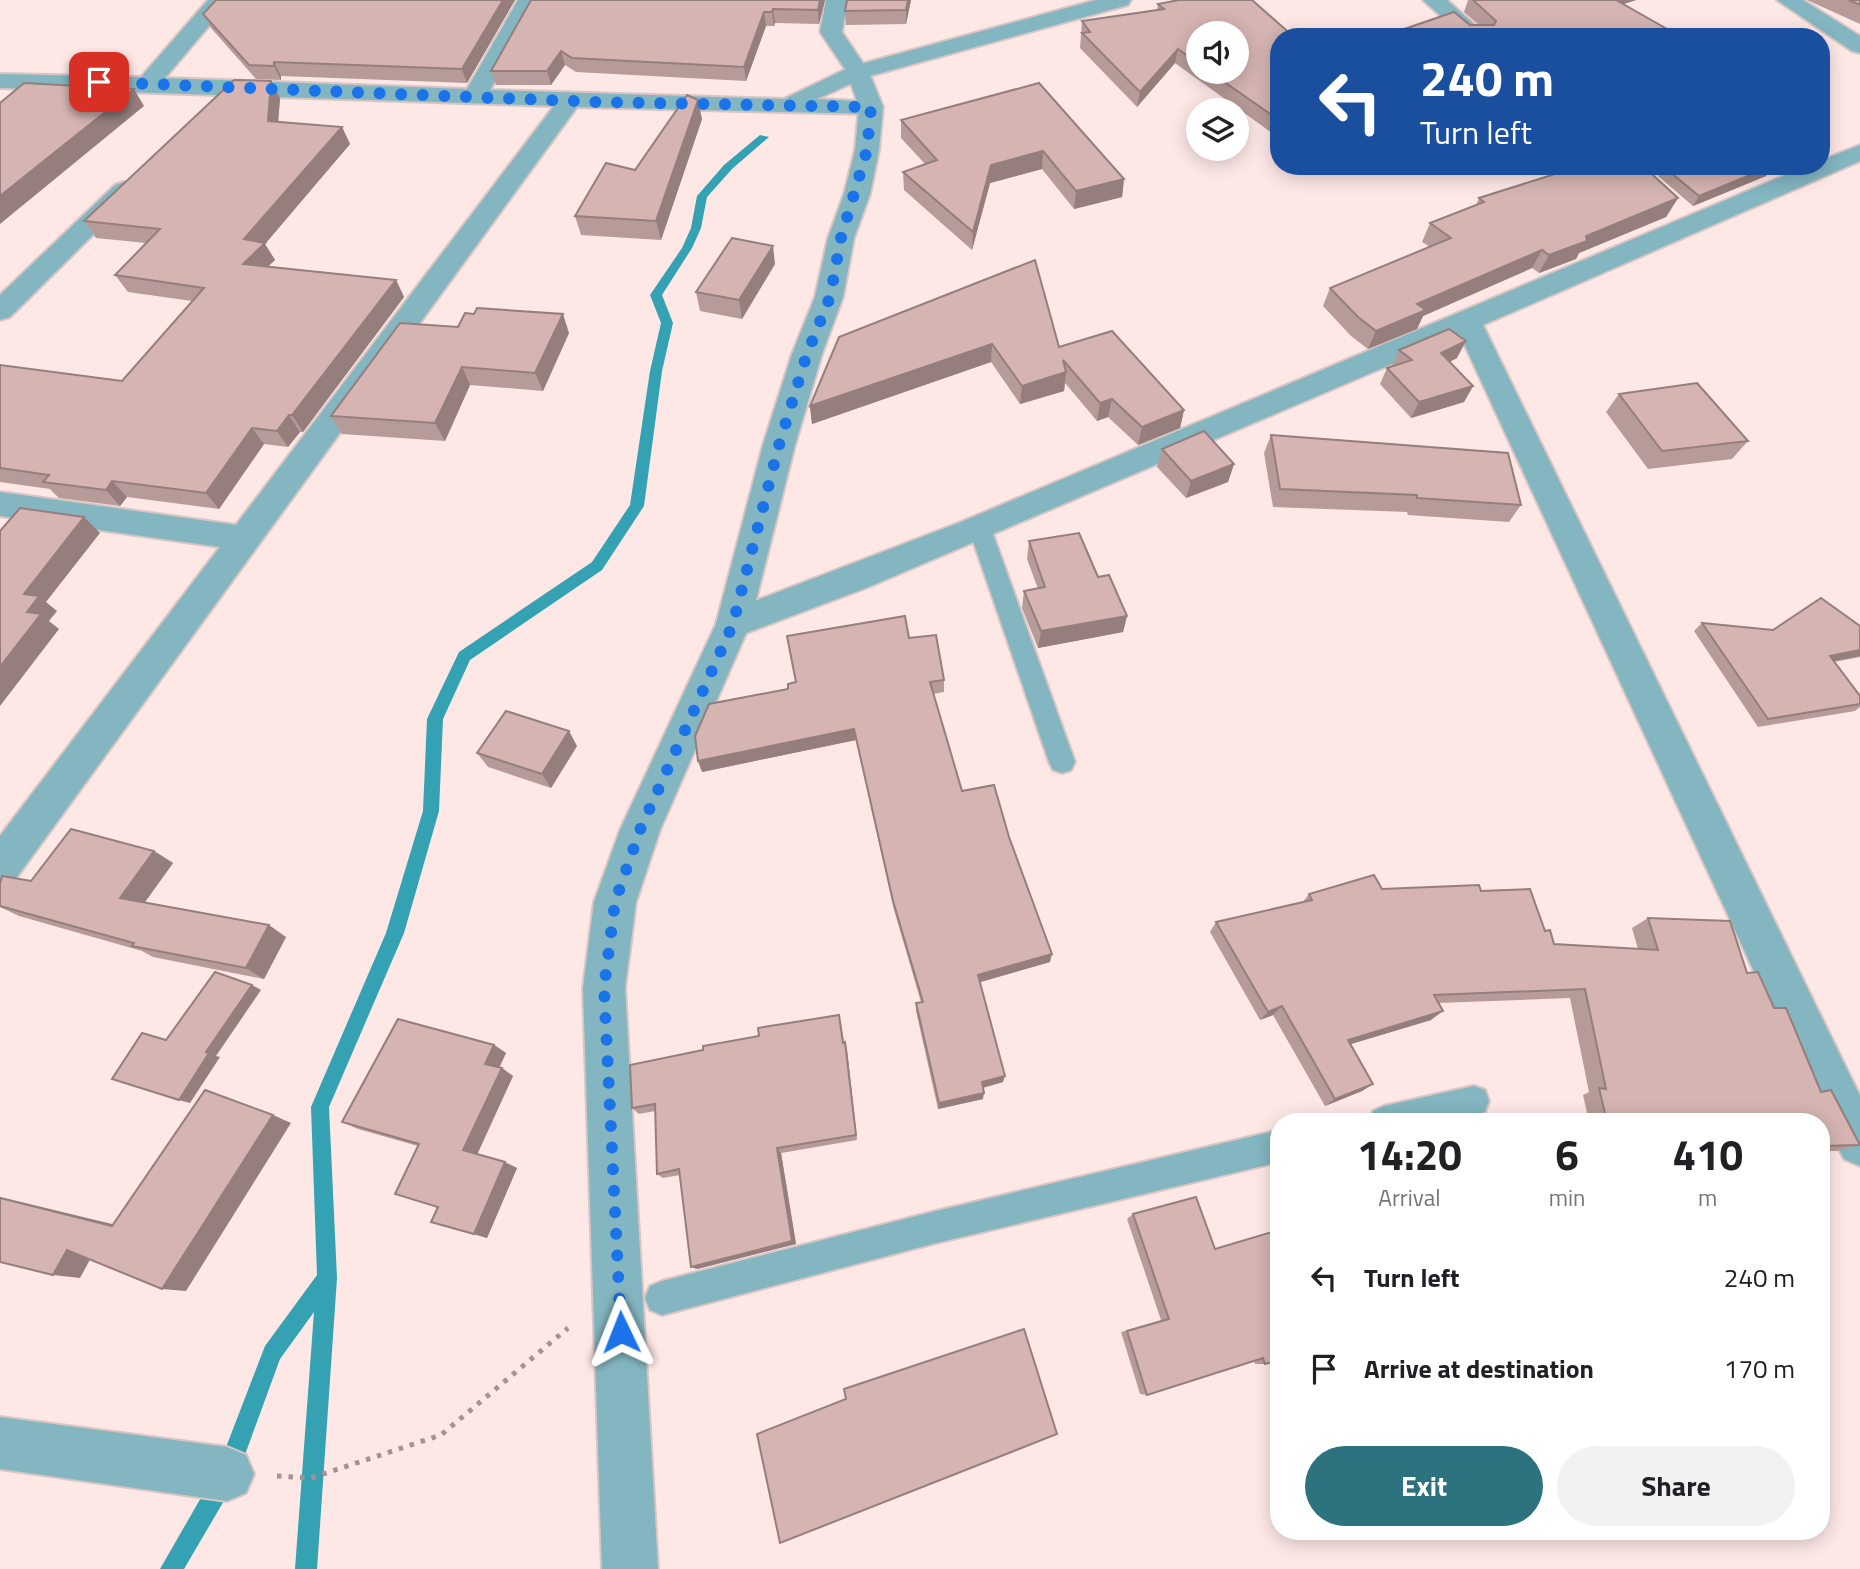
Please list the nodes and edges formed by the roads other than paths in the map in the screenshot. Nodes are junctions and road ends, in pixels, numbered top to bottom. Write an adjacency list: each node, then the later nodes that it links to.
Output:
1 (220, 0): 13 (street)
2 (529, 0): 15 (street)
3 (836, 0): 11 (street)
4 (1026, 0): 9 (street)
5 (1120, 0): 9 (street)
6 (1434, 0): 8 (street)
7 (1788, 0): 10 (street)
8 (1467, 28)
9 (1004, 34): 11 (street)
10 (1860, 46)
11 (858, 72): 18 (street); 19 (street)
12 (0, 81): 13 (street)
13 (148, 83): 14 (street)
14 (229, 88): 15 (street); 17 (street)
15 (474, 97): 16 (street)
16 (570, 101): 18 (street); 28 (street)
17 (209, 107)
18 (779, 107): 19 (street)
19 (871, 107): 29 (street)
20 (1860, 152): 21 (street)
21 (1830, 163)
22 (139, 175): 24 (street)
23 (1798, 175): 25 (street)
24 (0, 311)
25 (1467, 321): 27 (street); 32 (street)
26 (0, 504): 28 (street)
27 (979, 526): 29 (street); 30 (lane)
28 (244, 538): 31 (street)
29 (733, 624): 40 (street)
30 (1062, 762)
31 (0, 868)
32 (1844, 1081): 35 (street)
33 (1474, 1101): 34 (lane)
34 (1423, 1113)
35 (1860, 1143)
36 (1270, 1148): 37 (lane)
37 (662, 1298)
38 (0, 1443): 39 (street)
39 (227, 1474)
40 (630, 1569)

